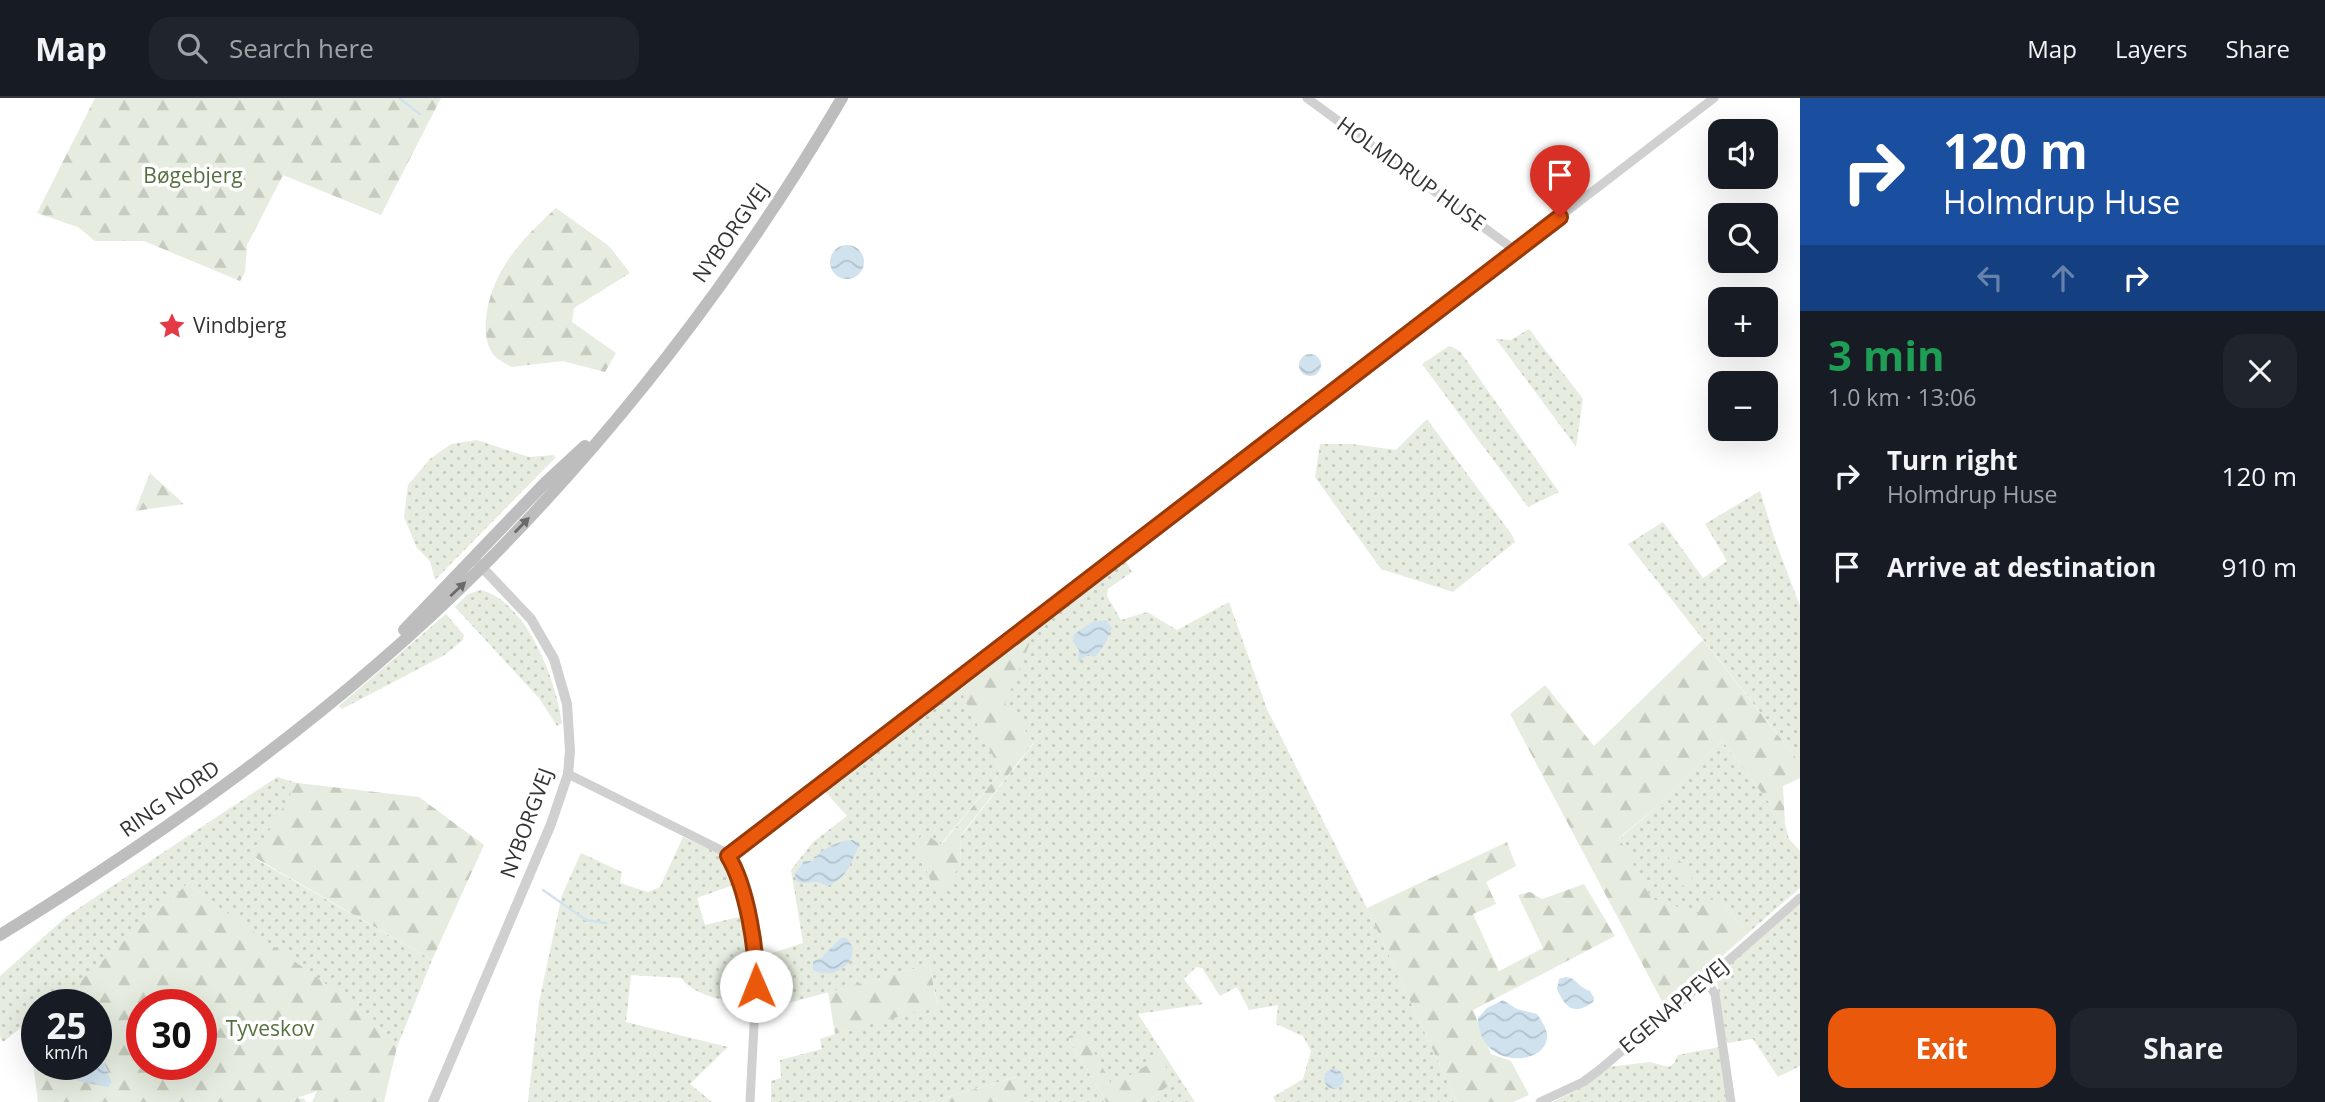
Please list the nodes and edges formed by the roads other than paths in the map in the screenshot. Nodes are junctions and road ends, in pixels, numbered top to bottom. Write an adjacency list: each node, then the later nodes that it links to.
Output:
1 (842, 98): 5 (main road, NYBORGVEJ)
2 (1307, 98): 4 (street, HOLMDRUP HUSE)
3 (1714, 98): 4 (street)
4 (1516, 251): 7 (street)
5 (478, 562): 6 (street, NYBORGVEJ); 9 (main road, RING NORD)
6 (568, 774): 7 (street); 11 (street, NYBORGVEJ)
7 (728, 856): 12 (street)
8 (1800, 898): 10 (street, EGENAPPEVEJ)
9 (0, 935)
10 (1706, 980): 13 (street, EGENAPPEVEJ); 14 (street)
11 (433, 1102)
12 (750, 1102)
13 (1540, 1102)
14 (1731, 1102)

